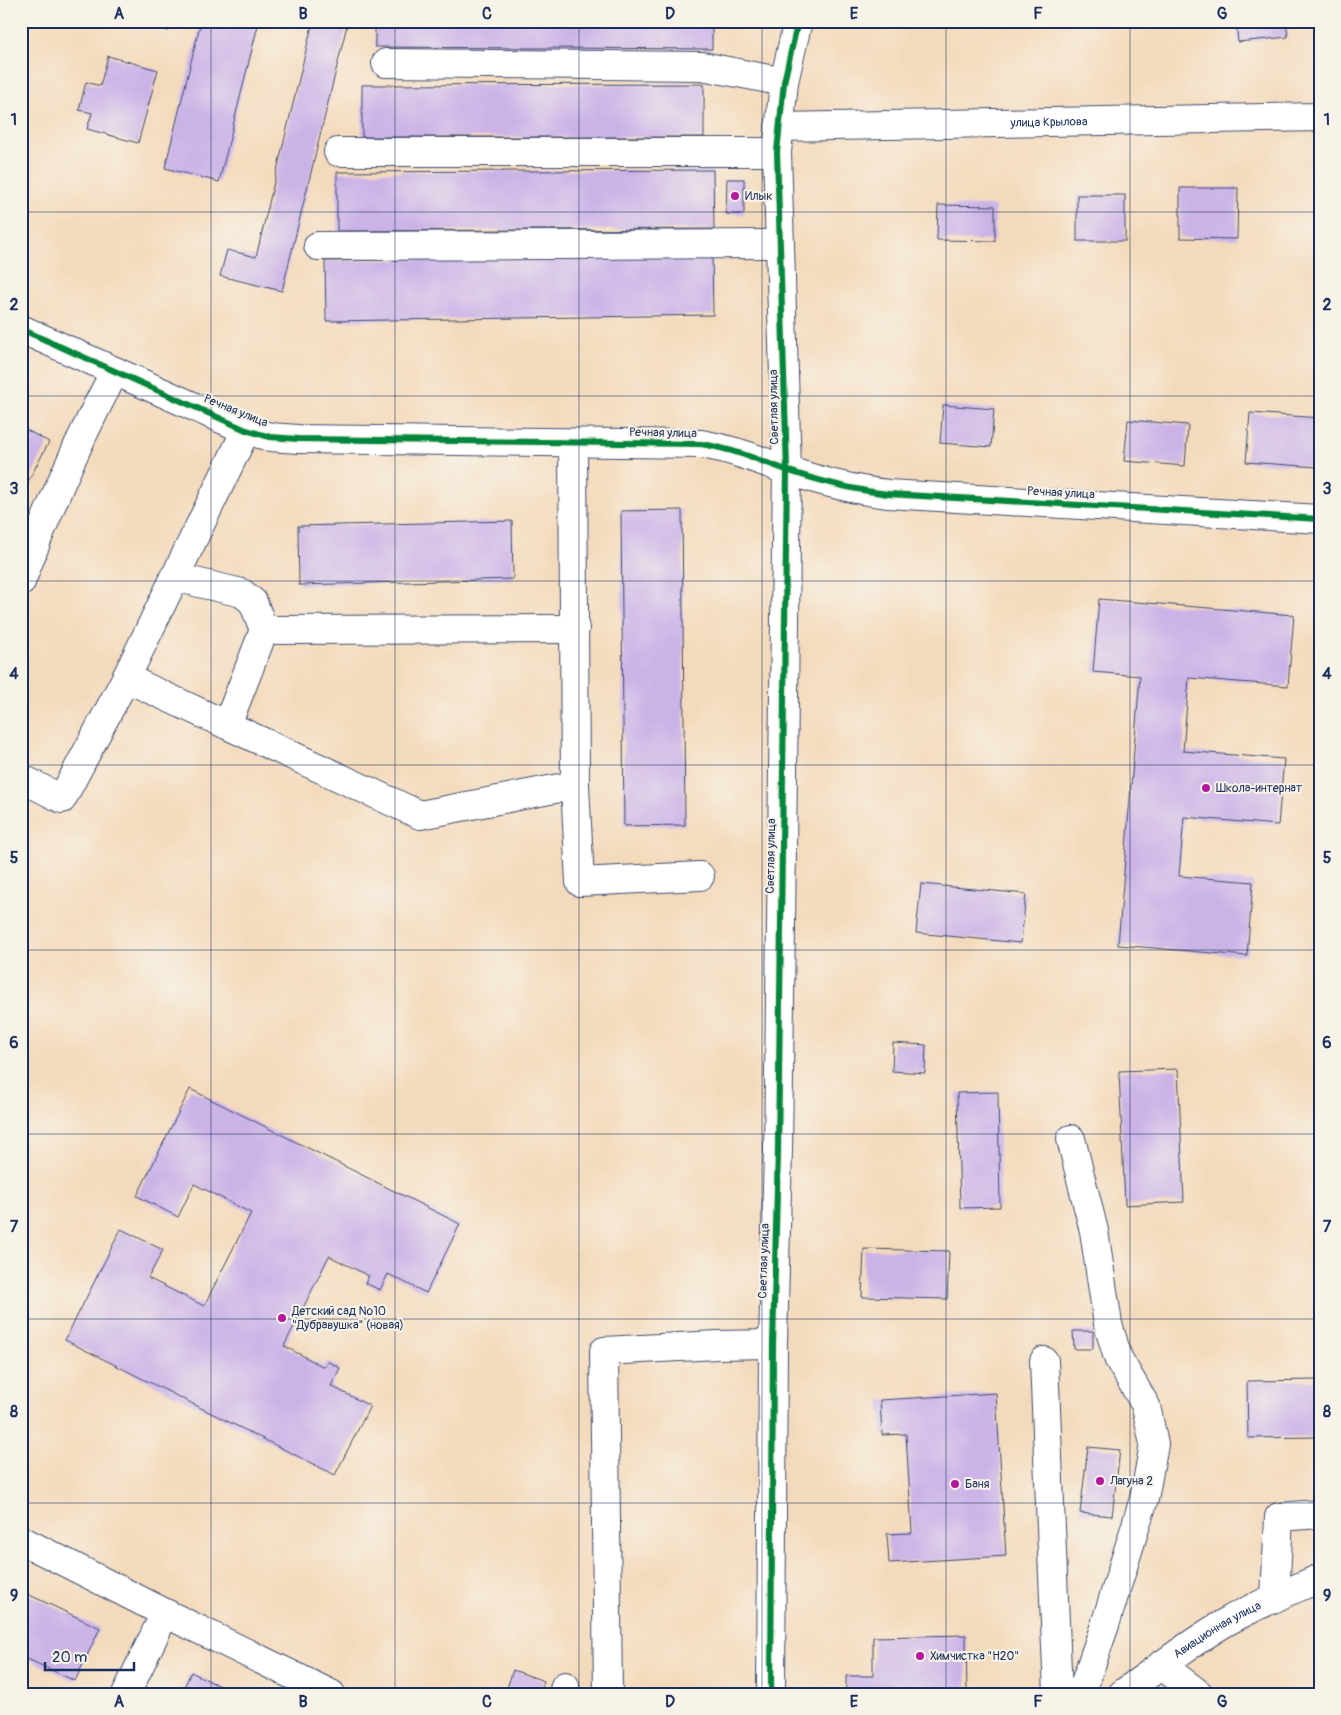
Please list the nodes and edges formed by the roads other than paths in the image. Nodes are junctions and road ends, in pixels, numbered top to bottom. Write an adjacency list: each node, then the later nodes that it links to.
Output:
1 (793, 24): 3 (street, Светлая улица)
2 (386, 63): 3 (street)
3 (784, 82): 5 (street, Светлая улица)
4 (1320, 117): 5 (street, улица Крылова)
5 (778, 139): 6 (street, улица Крылова); 7 (street, Светлая улица)
6 (338, 152)
7 (780, 244): 8 (street); 13 (street, Светлая улица)
8 (318, 246)
9 (21, 329): 10 (street, Речная улица)
10 (114, 371): 11 (street, Речная улица); 15 (street)
11 (246, 430): 12 (street, Речная улица); 16 (street)
12 (573, 443): 13 (street, Речная улица); 18 (street)
13 (787, 470): 14 (street, Речная улица); 26 (street, Светлая улица)
14 (1320, 519)
15 (29, 536): 17 (street)
16 (174, 577): 19 (street); 20 (street)
17 (21, 582)
18 (575, 629): 19 (street); 23 (street)
19 (264, 630): 21 (street)
20 (126, 678): 21 (street); 22 (street)
21 (228, 725): 23 (street)
22 (21, 778)
23 (575, 785): 24 (street)
24 (700, 876)
25 (1071, 1139): 39 (street)
26 (773, 1344): 36 (street); 37 (street, Светлая улица)
27 (1044, 1361): 38 (street)
28 (1320, 1514): 31 (street)
29 (21, 1540): 32 (street)
30 (1320, 1578): 31 (street, Авиационная улица)
31 (1275, 1598): 33 (street, Авиационная улица)
32 (165, 1613): 34 (street); 35 (street)
33 (1161, 1665): 40 (street, Авиационная улица); 41 (street)
34 (126, 1694)
35 (331, 1694)
36 (608, 1694)
37 (771, 1694)
38 (1058, 1694)
39 (1080, 1694)
40 (1122, 1694)
41 (1199, 1694)

